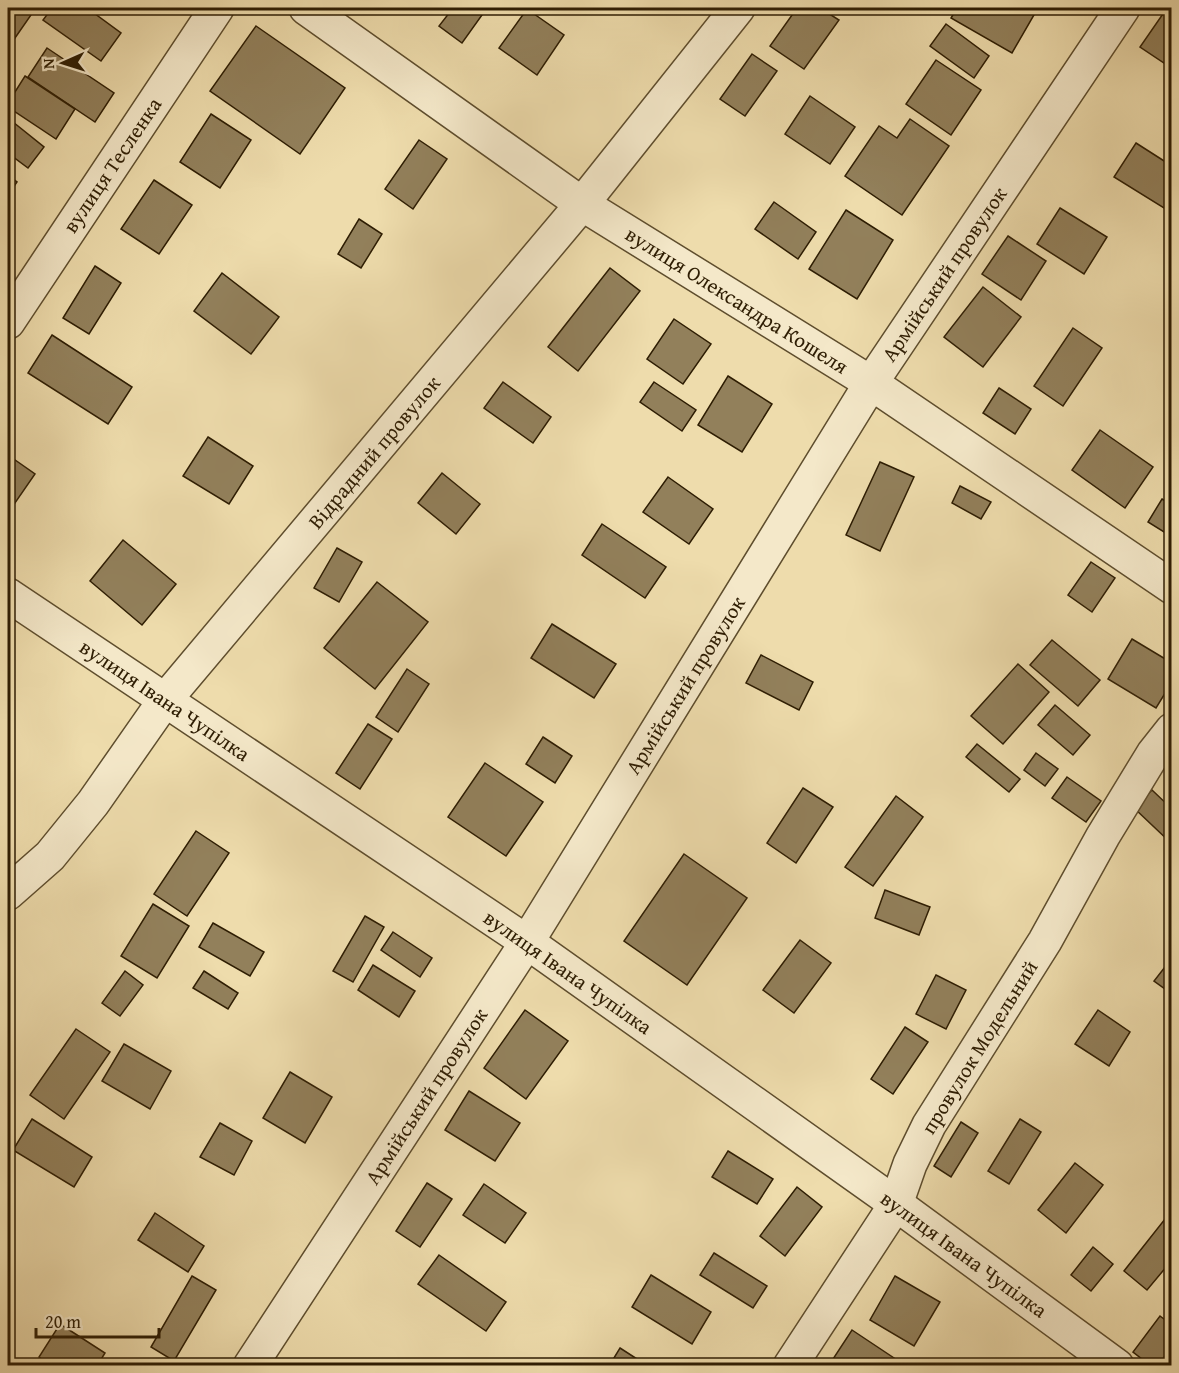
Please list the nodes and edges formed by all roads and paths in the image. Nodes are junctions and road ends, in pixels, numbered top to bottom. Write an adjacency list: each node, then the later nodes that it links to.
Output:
1 (217, 8): 6 (street, вулиця Тесленка)
2 (306, 8): 5 (street, вулиця Олександра Кошеля)
3 (738, 8): 5 (street, Відрадний провулок)
4 (1123, 8): 7 (street, Армійський провулок)
5 (582, 204): 7 (street, вулиця Олександра Кошеля); 10 (street, Відрадний провулок)
6 (8, 322)
7 (871, 383): 8 (street, вулиця Олександра Кошеля); 13 (street, Армійський провулок)
8 (1172, 587)
9 (8, 595): 10 (street, вулиця Івана Чупілка)
10 (165, 700): 12 (street, Відрадний провулок); 13 (street, вулиця Івана Чупілка)
11 (1172, 730): 14 (street, провулок Модельний)
12 (8, 893)
13 (526, 942): 14 (street, вулиця Івана Чупілка); 15 (street, Армійський провулок)
14 (896, 1204): 16 (street, провулок Модельний); 17 (street, вулиця Івана Чупілка)
15 (250, 1365)
16 (790, 1365)
17 (1117, 1365)

